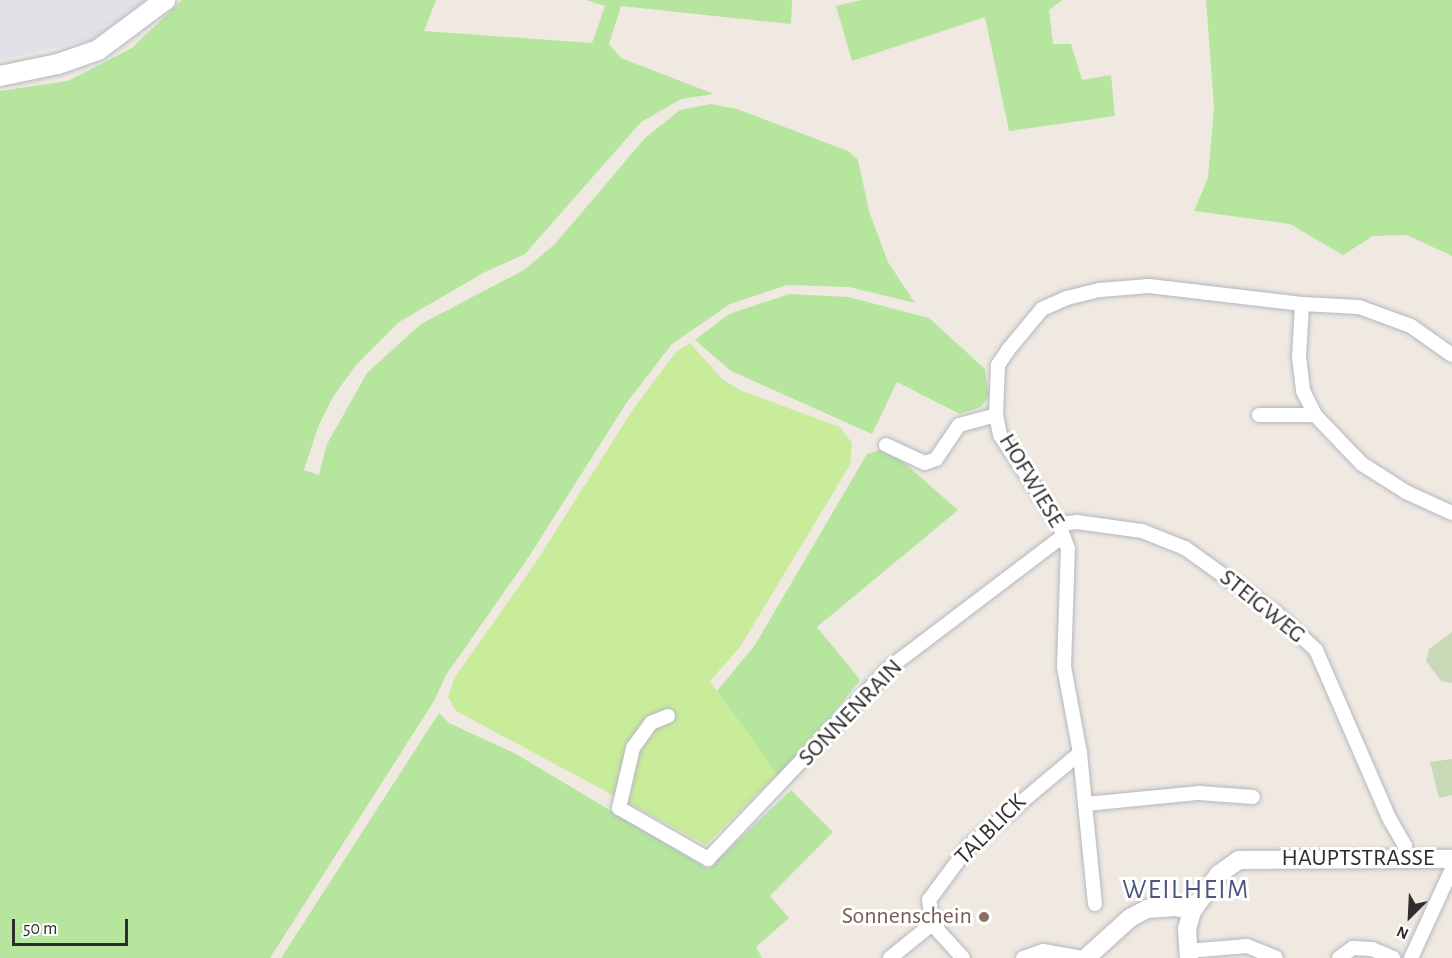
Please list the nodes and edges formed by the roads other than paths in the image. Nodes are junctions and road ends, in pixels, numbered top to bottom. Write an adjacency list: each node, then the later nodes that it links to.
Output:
1 (165, 0): 2 (main road)
2 (0, 76)
3 (1302, 304): 4 (street, HOFWIESE); 5 (street, HOFWIESE); 7 (street)
4 (1452, 355)
5 (996, 415): 8 (street); 10 (street, HOFWIESE)
6 (1259, 415): 7 (street)
7 (1315, 415): 9 (street)
8 (886, 445)
9 (1452, 513)
10 (1061, 530): 11 (street, SONNENRAIN); 12 (street, HOFWIESE); 16 (street, STEIGWEG)
11 (668, 716)
12 (1080, 753): 14 (street, HOFWIESE); 20 (street, TALBLICK)
13 (1253, 797): 14 (street)
14 (1086, 804): 18 (street, HOFWIESE)
15 (1452, 859): 16 (street, HAUPTSTRASSE)
16 (1406, 861): 19 (street, HAUPTSTRASSE)
17 (1452, 869): 29 (street)
18 (1095, 904)
19 (1192, 911): 21 (street, HAUPTSTRASSE); 25 (street)
20 (932, 924): 22 (street); 23 (street)
21 (1188, 955): 26 (street)
22 (890, 958)
23 (963, 958)
24 (1023, 958): 25 (street)
25 (1084, 958)
26 (1276, 958)
27 (1339, 958): 28 (street)
28 (1393, 958)
29 (1411, 958)

